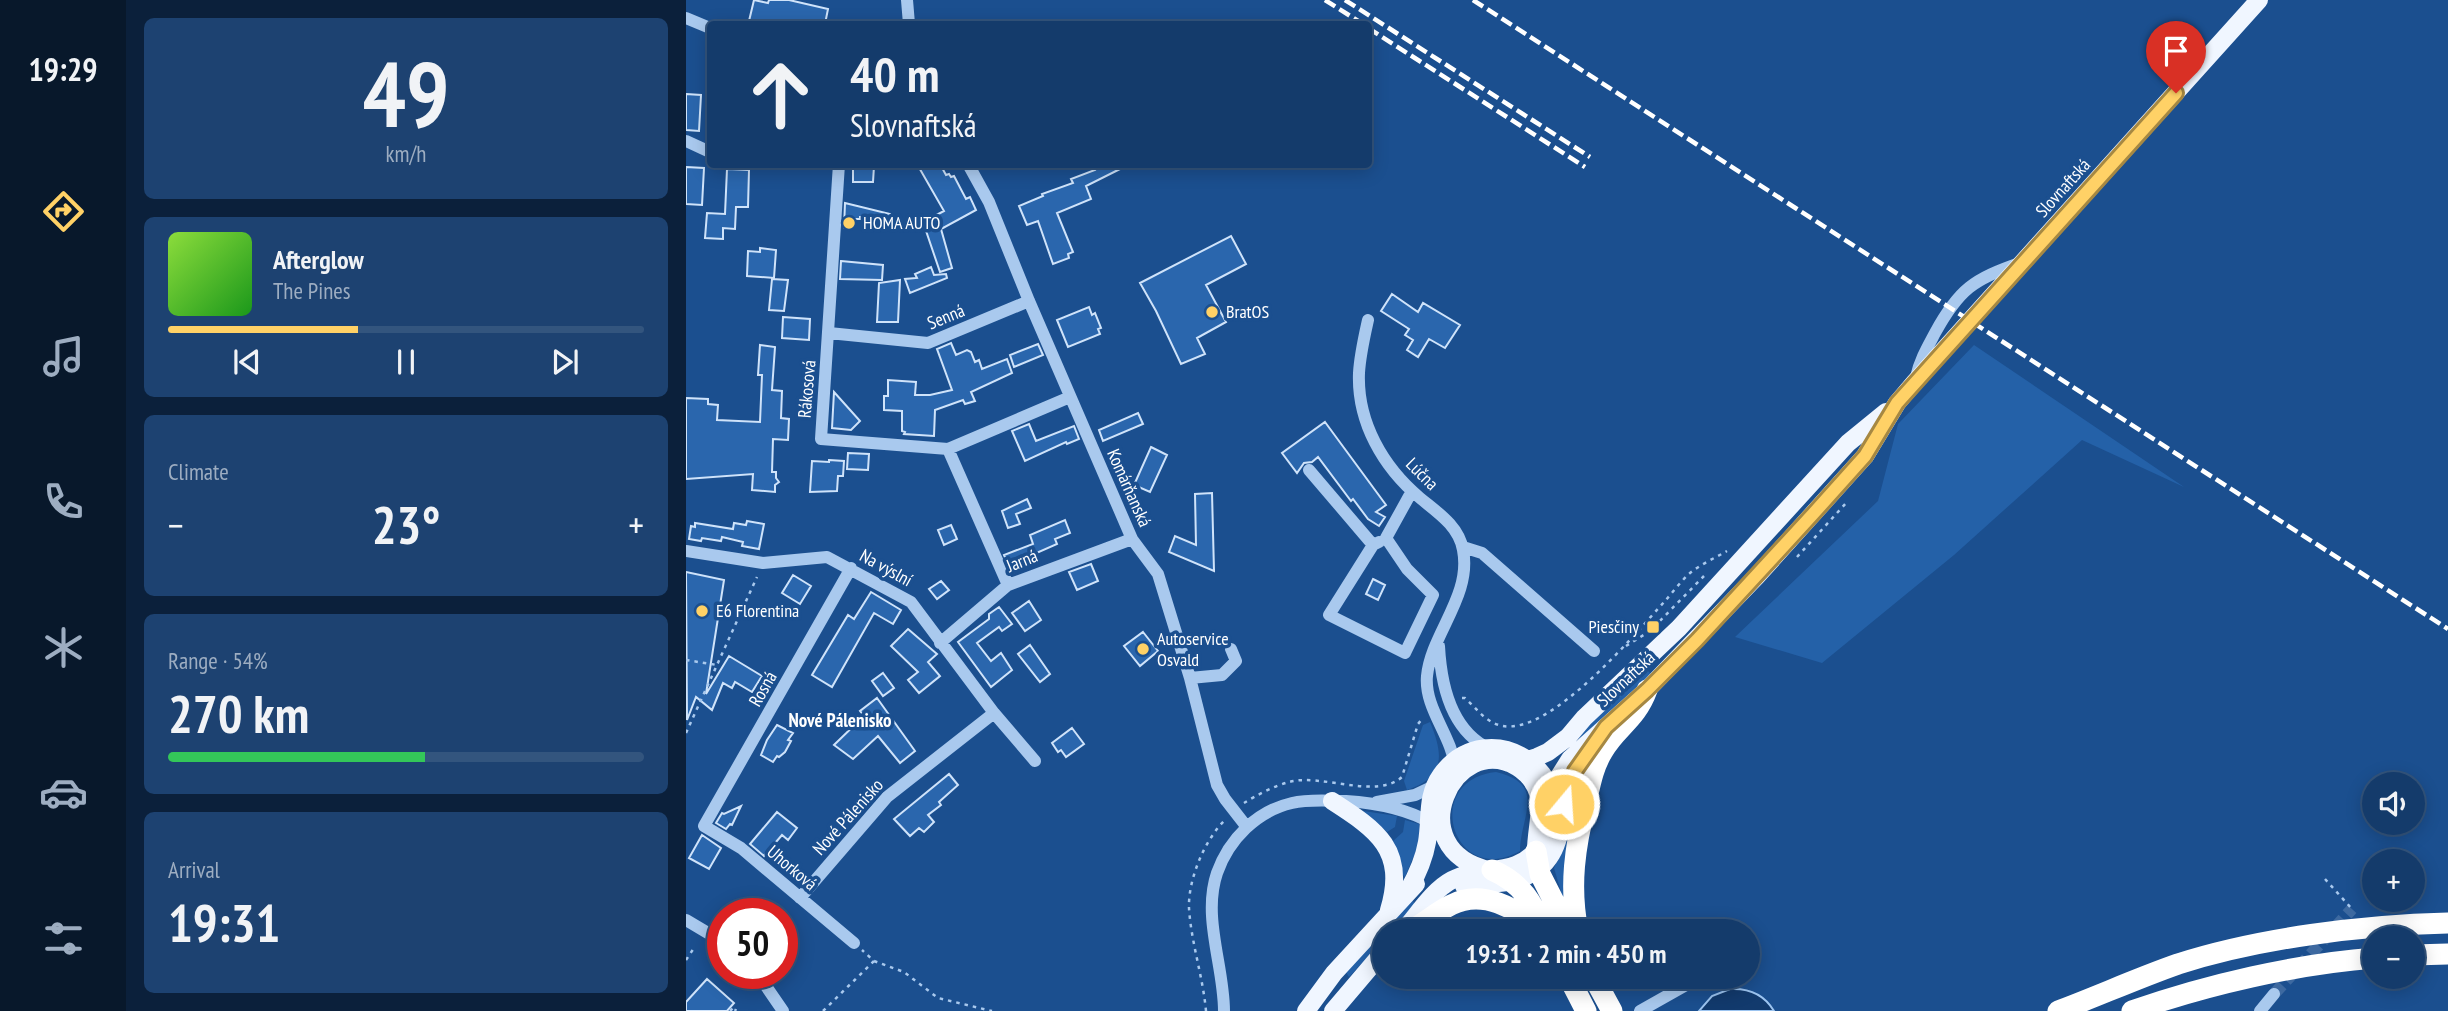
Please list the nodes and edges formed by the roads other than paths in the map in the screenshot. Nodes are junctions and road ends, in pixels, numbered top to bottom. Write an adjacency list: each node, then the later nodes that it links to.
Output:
1 (907, 0): 4 (street)
2 (2259, 0): 10 (main road, Slovnaftská)
3 (686, 18): 5 (street)
4 (909, 21)
5 (707, 27)
6 (686, 141): 7 (street)
7 (707, 151)
8 (839, 168): 13 (street, Rákosová)
9 (970, 168): 11 (street, Komárňanská)
10 (2027, 260): 14 (main road, Slovnaftská); 14 (street)
11 (1029, 302): 13 (street, Senná); 15 (street, Komárňanská)
12 (1368, 320): 19 (street, Lúčna)
13 (829, 333): 17 (street, Rákosová)
14 (1914, 383): 16 (main road, Slovnaftská)
15 (1070, 397): 17 (street, Rákosová); 21 (street, Komárňanská)
16 (1897, 403): 32 (main road, Slovnaftská); 34 (main road, Slovnaftská)
17 (948, 449): 26 (street)
18 (1309, 470): 22 (street)
19 (1412, 491): 20 (street); 23 (street, Lúčna)
20 (1385, 538): 22 (street); 22 (street)
21 (1132, 539): 26 (street, Jarná); 31 (street, Komárňanská)
22 (1374, 545)
23 (1463, 547): 27 (street); 30 (street)
24 (686, 551): 25 (street, Na výslní)
25 (851, 568): 28 (street, Na výslní); 46 (street, Rosná)
26 (1007, 585): 28 (street, Jarná)
27 (1439, 642): 36 (street); 40 (street)
28 (940, 643): 33 (street, Na výslní)
29 (1230, 649): 31 (street)
30 (1594, 651)
31 (1190, 678): 47 (street, Komárňanská)
32 (1647, 690): 35 (main road, Slovnaftská); 61 (highway)
33 (994, 713): 39 (street, Na výslní); 53 (street, Nové Pálenisko)
34 (1584, 718): 37 (main road, Slovnaftská); 38 (main road, Slovnaftská)
35 (1606, 727): 42 (main road, Slovnaftská); 49 (main road)
36 (1490, 749): 37 (main road); 40 (main road)
37 (1510, 757): 38 (main road, Slovnaftská); 40 (main road); 49 (main road)
38 (1529, 760): 42 (main road)
39 (1035, 761)
40 (1454, 770): 41 (main road); 48 (main road)
41 (1434, 786): 44 (street); 45 (main road)
42 (1553, 797): 49 (main road, Slovnaftská)
43 (1332, 801): 44 (street); 47 (street); 55 (main road)
44 (1370, 803): 45 (street)
45 (1428, 821): 48 (street); 52 (main road)
46 (704, 826): 53 (street, Uhorková)
47 (1246, 826): 76 (street)
48 (1442, 833): 50 (main road); 52 (main road)
49 (1537, 859): 50 (main road); 51 (main road); 60 (highway)
50 (1492, 870): 51 (highway); 54 (main road)
51 (1513, 881): 54 (main road); 59 (highway)
52 (1408, 891): 55 (main road)
53 (800, 898): 65 (street, Uhorková)
54 (1426, 905): 56 (main road)
55 (1388, 912): 77 (main road)
56 (1413, 919)
57 (1429, 919): 58 (highway)
58 (1527, 919)
59 (1539, 919)
60 (1564, 919)
61 (1576, 919)
62 (686, 920): 64 (street)
63 (2448, 923): 82 (highway)
64 (707, 932)
65 (854, 943)
66 (2448, 954): 67 (highway)
67 (2425, 955)
68 (2362, 960): 83 (highway)
69 (1372, 965): 78 (main road)
70 (768, 989): 75 (street)
71 (1575, 989): 79 (highway)
72 (1600, 989): 80 (highway)
73 (1679, 989): 81 (street)
74 (2274, 994): 84 (street)
75 (783, 1011)
76 (1224, 1011)
77 (1306, 1011)
78 (1333, 1011)
79 (1586, 1011)
80 (1612, 1011)
81 (1640, 1011)
82 (2058, 1011)
83 (2132, 1011)
84 (2259, 1011)

